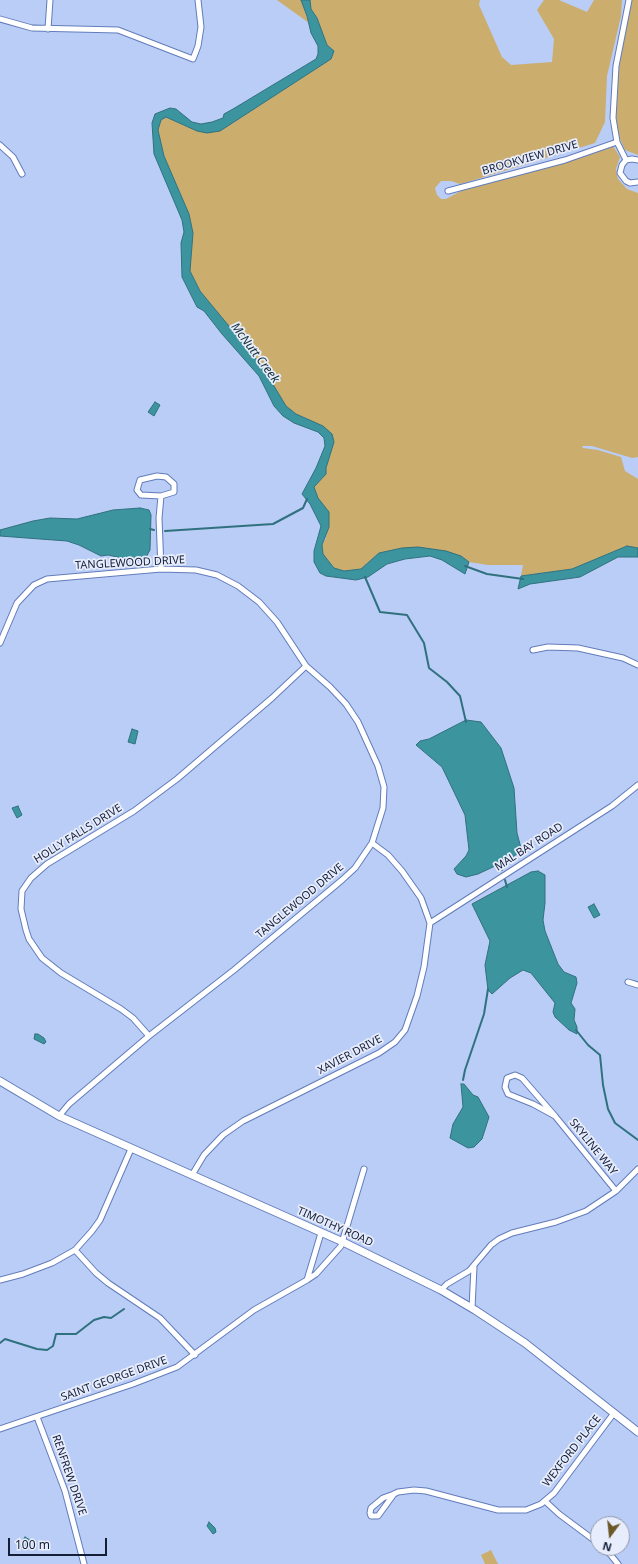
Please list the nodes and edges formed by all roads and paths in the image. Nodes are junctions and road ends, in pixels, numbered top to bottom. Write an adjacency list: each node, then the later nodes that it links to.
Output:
1 (50, 0): 5 (street)
2 (198, 0): 5 (street)
3 (629, 0): 6 (street)
4 (0, 19): 5 (street)
5 (48, 29)
6 (617, 142): 8 (street); 12 (street, BROOKVIEW DRIVE)
7 (0, 145): 10 (street)
8 (626, 160): 9 (street); 11 (street)
9 (638, 160)
10 (22, 174)
11 (638, 182)
12 (448, 191)
13 (161, 496): 13 (street); 14 (street)
14 (161, 569): 15 (street, TANGLEWOOD DRIVE); 18 (street, TANGLEWOOD DRIVE)
15 (0, 643)
16 (533, 650): 17 (street)
17 (638, 665)
18 (306, 666): 20 (street, TANGLEWOOD DRIVE); 24 (street, HOLLY FALLS DRIVE)
19 (638, 785): 21 (street, MAL BAY ROAD)
20 (372, 844): 21 (street, XAVIER DRIVE); 24 (street, TANGLEWOOD DRIVE)
21 (430, 923): 31 (street, XAVIER DRIVE)
22 (628, 982): 23 (street)
23 (638, 985)
24 (149, 1036): 26 (street, TANGLEWOOD DRIVE)
25 (0, 1081): 26 (main road, TIMOTHY ROAD)
26 (59, 1116): 28 (main road, TIMOTHY ROAD)
27 (555, 1116): 27 (street, SKYLINE WAY); 32 (street, SKYLINE WAY)
28 (131, 1149): 31 (main road, TIMOTHY ROAD); 35 (street)
29 (364, 1169): 34 (street)
30 (638, 1169): 32 (street)
31 (192, 1176): 33 (main road, TIMOTHY ROAD)
32 (616, 1191): 36 (street)
33 (321, 1232): 34 (main road, TIMOTHY ROAD); 38 (street)
34 (343, 1242): 38 (street, SAINT GEORGE DRIVE); 39 (main road, TIMOTHY ROAD)
35 (75, 1250): 37 (street); 41 (street)
36 (474, 1267): 39 (street); 40 (street)
37 (0, 1280)
38 (307, 1280): 41 (street, SAINT GEORGE DRIVE)
39 (441, 1290): 40 (main road, TIMOTHY ROAD)
40 (472, 1308): 42 (main road, TIMOTHY ROAD)
41 (195, 1355): 43 (street, SAINT GEORGE DRIVE)
42 (614, 1413): 45 (main road, TIMOTHY ROAD); 47 (street, WEXFORD PLACE)
43 (38, 1417): 44 (street, SAINT GEORGE DRIVE); 50 (street, RENFREW DRIVE)
44 (0, 1428)
45 (638, 1432)
46 (394, 1494): 46 (street, WEXFORD PLACE); 47 (street, WEXFORD PLACE)
47 (545, 1501): 48 (street, WEXFORD PLACE)
48 (590, 1536)
49 (612, 1556): 51 (street)
50 (84, 1564)
51 (618, 1564)

